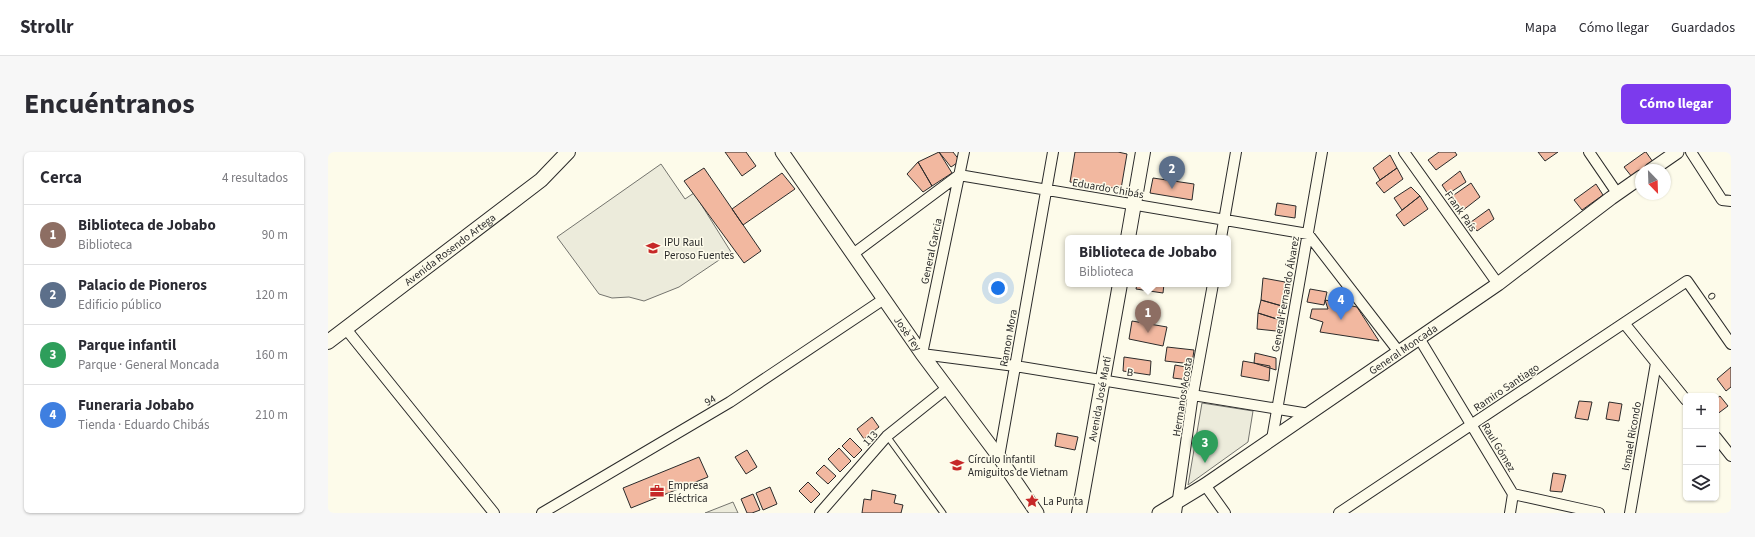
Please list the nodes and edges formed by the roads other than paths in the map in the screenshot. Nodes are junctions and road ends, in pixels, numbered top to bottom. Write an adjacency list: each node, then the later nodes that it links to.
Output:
1 (568, 152): 30 (main road, Avenida Rosendo Artega)
2 (783, 152): 23 (street, Josè Tey)
3 (964, 152): 13 (street, General Garcia)
4 (1053, 152): 15 (street, Ramon Mora)
5 (1143, 152): 18 (main road)
6 (1236, 152): 19 (street)
7 (1322, 152): 20 (street, General Fernando Álvarez)
8 (1404, 152): 25 (street, Frank País)
9 (1589, 152): 16 (street)
10 (1677, 152): 12 (street)
11 (1691, 152): 17 (street)
12 (1660, 164)
13 (959, 175): 15 (street, Eduardo Chibás); 23 (street); 35 (street, General Garcia)
14 (1635, 181): 16 (street, General Moncada)
15 (1047, 190): 18 (street, Eduardo Chibás); 37 (street, Ramon Mora)
16 (1617, 193): 25 (street, General Moncada)
17 (1731, 202)
18 (1134, 204): 19 (street, Eduardo Chibás); 21 (main road)
19 (1224, 220): 20 (street, Eduardo Chibás); 22 (street)
20 (1308, 234): 34 (street); 42 (street, General Fernando Álvarez)
21 (1129, 235)
22 (1222, 235)
23 (852, 254): 28 (street, Josè Tey)
24 (1687, 281): 29 (street, Ramiro Santiago); 33 (street, O)
25 (1498, 284): 31 (street, General Moncada)
26 (1120, 287): 38 (main road, Avenida José Martí)
27 (1212, 287): 40 (street, Hermanos Acosta)
28 (884, 299): 35 (street, Josè Tey); 54 (street, 94)
29 (1624, 323): 36 (street); 44 (street, Ramiro Santiago)
30 (346, 329): 32 (main road, Avenida Rosendo Artega); 53 (street)
31 (1419, 338): 34 (street, General Moncada); 44 (street, Raul Gómez)
32 (328, 342)
33 (1731, 344)
34 (1399, 352): 43 (street, General Moncada)
35 (922, 354): 37 (street, B); 39 (street, Josè Tey)
36 (1656, 363): 41 (street); 64 (street, Ismael Ricondo)
37 (1015, 366): 38 (street, B); 49 (street, Ramon Mora)
38 (1104, 380): 40 (street, B); 58 (main road, Avenida José Martí)
39 (947, 388): 45 (street, 113); 49 (street, Josè Tey)
40 (1193, 394): 42 (street, B); 52 (street, Hermanos Acosta)
41 (1683, 396)
42 (1277, 408): 43 (street, B); 46 (street, General Fernando Álvarez)
43 (1309, 414): 46 (street, General Moncada)
44 (1471, 425): 51 (street, Raul Gómez); 61 (street, Ramiro Santiago)
45 (886, 436): 55 (street, 113); 56 (lane)
46 (1272, 439): 50 (street, General Moncada)
47 (1719, 441): 48 (street)
48 (1731, 456)
49 (999, 458): 57 (street, Josè Tey)
50 (1205, 485): 52 (street, General Moncada); 60 (street)
51 (1513, 494): 62 (street); 63 (street)
52 (1178, 507): 59 (street, General Moncada)
53 (494, 513)
54 (542, 513)
55 (820, 513)
56 (943, 513)
57 (1037, 513)
58 (1078, 513)
59 (1159, 513)
60 (1225, 513)
61 (1339, 513)
62 (1510, 513)
63 (1599, 513)
64 (1630, 513)

